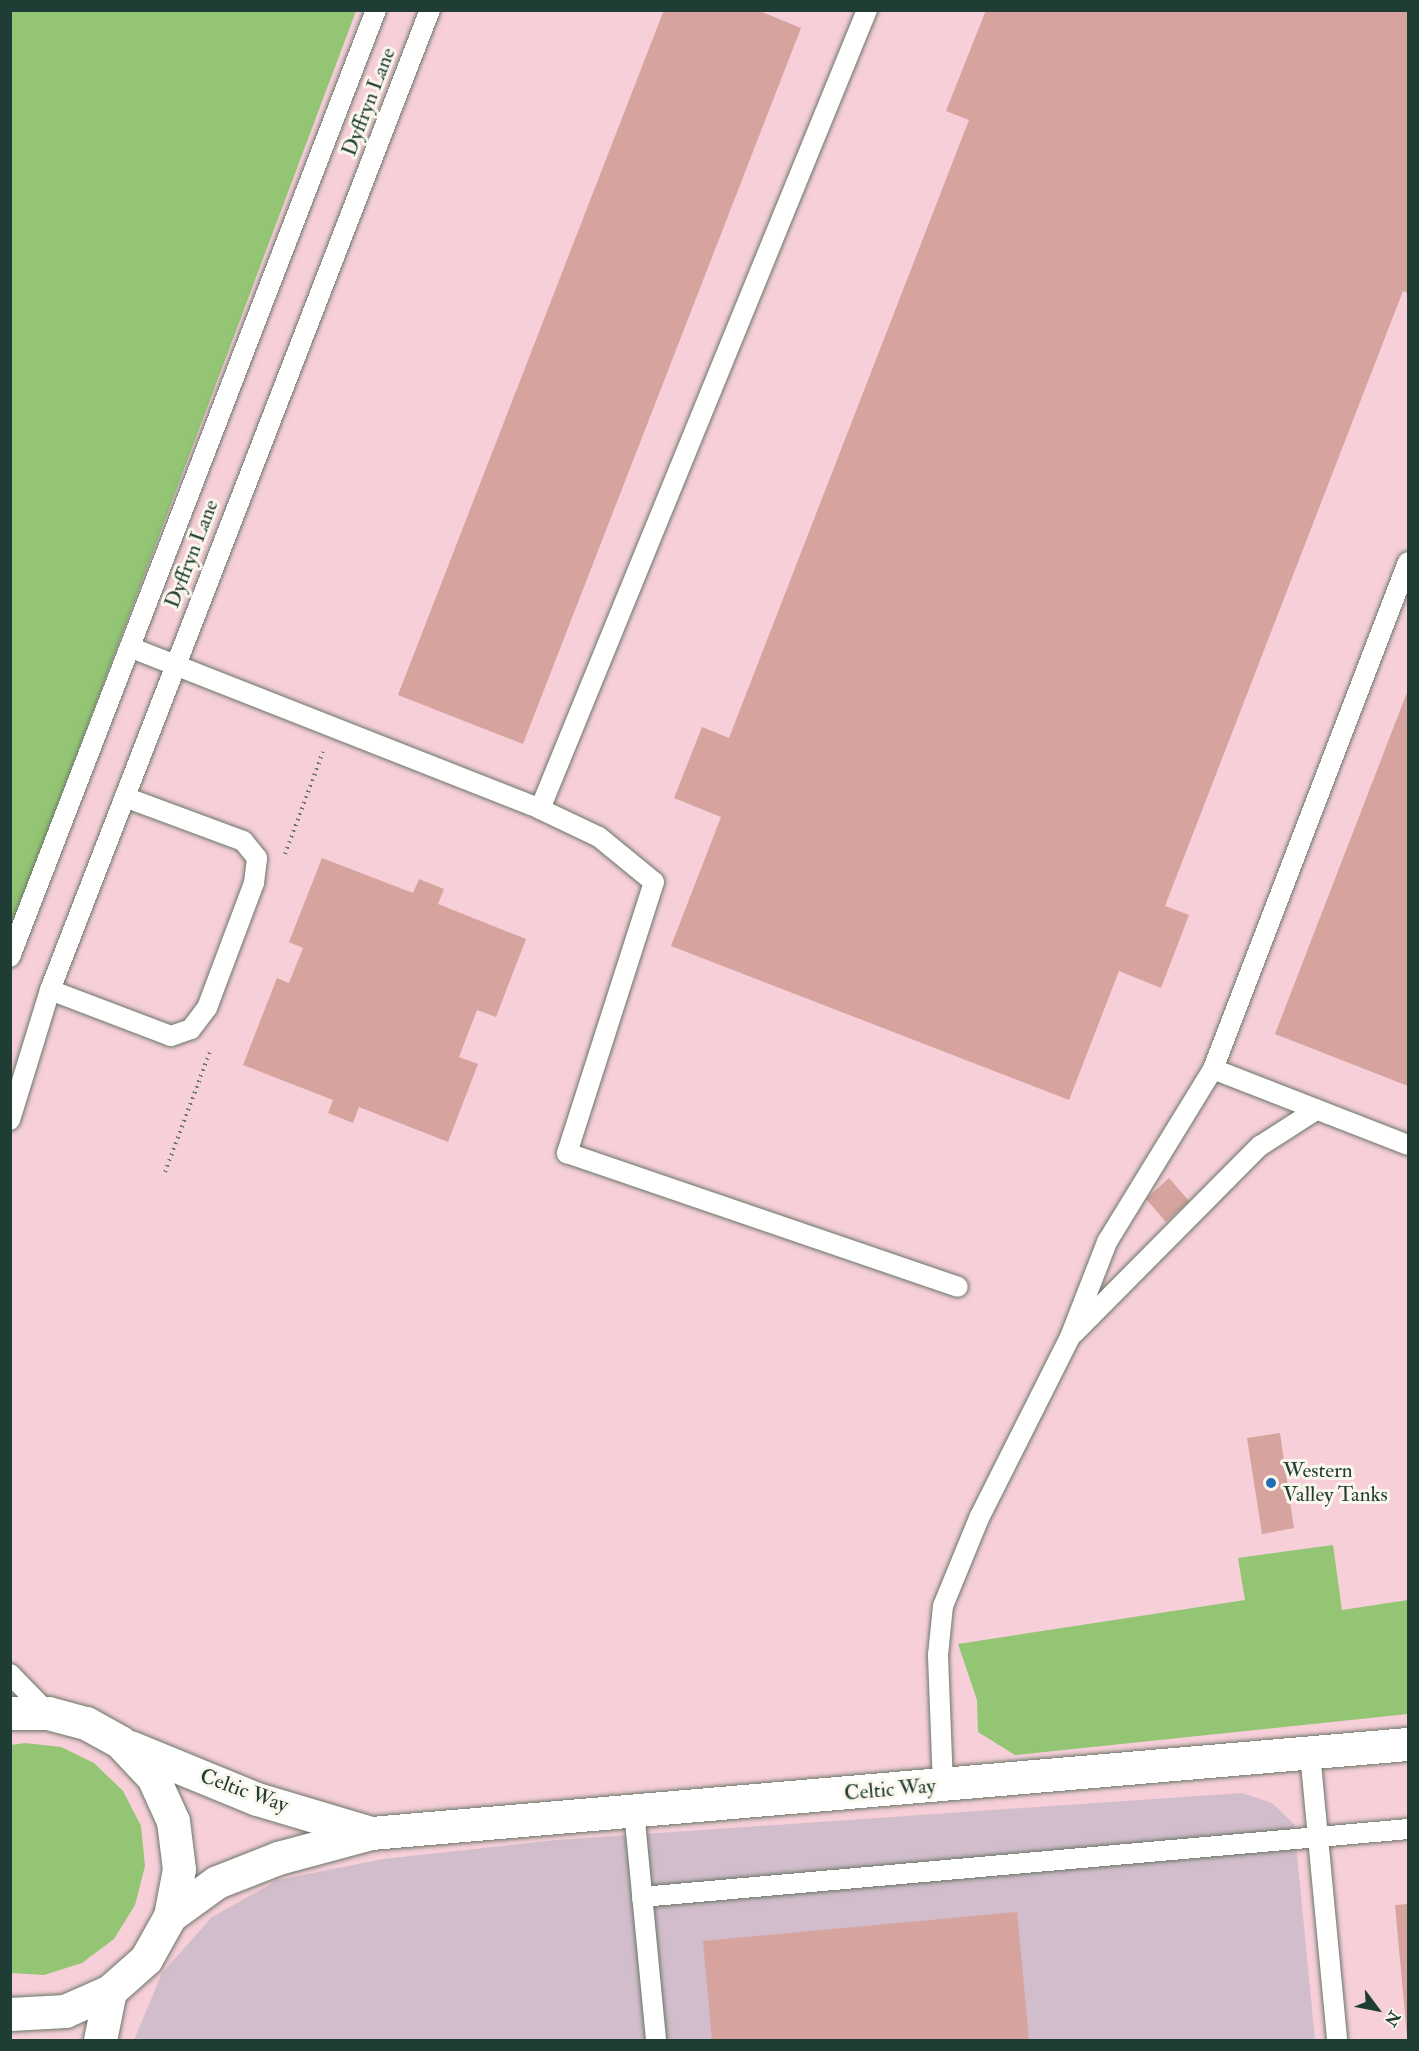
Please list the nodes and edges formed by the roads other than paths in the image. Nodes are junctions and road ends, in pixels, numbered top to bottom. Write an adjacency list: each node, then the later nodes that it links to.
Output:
1 (376, 10): 5 (lane, Dyffryn Lane)
2 (430, 10): 6 (lane, Dyffryn Lane)
3 (867, 10): 8 (lane)
4 (1408, 562): 11 (lane)
5 (132, 648): 6 (lane); 9 (lane, Dyffryn Lane)
6 (175, 665): 7 (lane, Dyffryn Lane); 8 (lane)
7 (125, 797): 10 (lane, Dyffryn Lane); 10 (lane)
8 (540, 809): 15 (lane)
9 (10, 957)
10 (50, 990): 13 (lane, Dyffryn Lane)
11 (1213, 1069): 12 (lane); 16 (lane)
12 (1316, 1110): 14 (lane); 16 (lane)
13 (10, 1120)
14 (1408, 1145)
15 (958, 1287)
16 (1070, 1337): 23 (lane)
17 (10, 1674): 19 (lane)
18 (10, 1713): 19 (street, Celtic Way)
19 (48, 1713): 20 (street, Celtic Way)
20 (120, 1742): 26 (street, Celtic Way); 29 (street, Celtic Way)
21 (1408, 1744): 22 (street, Celtic Way)
22 (1310, 1754): 23 (street, Celtic Way); 27 (lane)
23 (943, 1786): 24 (street, Celtic Way)
24 (634, 1811): 26 (street, Celtic Way); 28 (lane)
25 (1408, 1829): 27 (lane)
26 (371, 1833): 29 (street, Celtic Way)
27 (1318, 1837): 28 (lane); 34 (lane)
28 (642, 1898): 33 (lane)
29 (170, 1916): 30 (street, Celtic Way)
30 (110, 1991): 31 (street, Celtic Way); 32 (street)
31 (10, 2014)
32 (100, 2040)
33 (656, 2040)
34 (1337, 2040)

